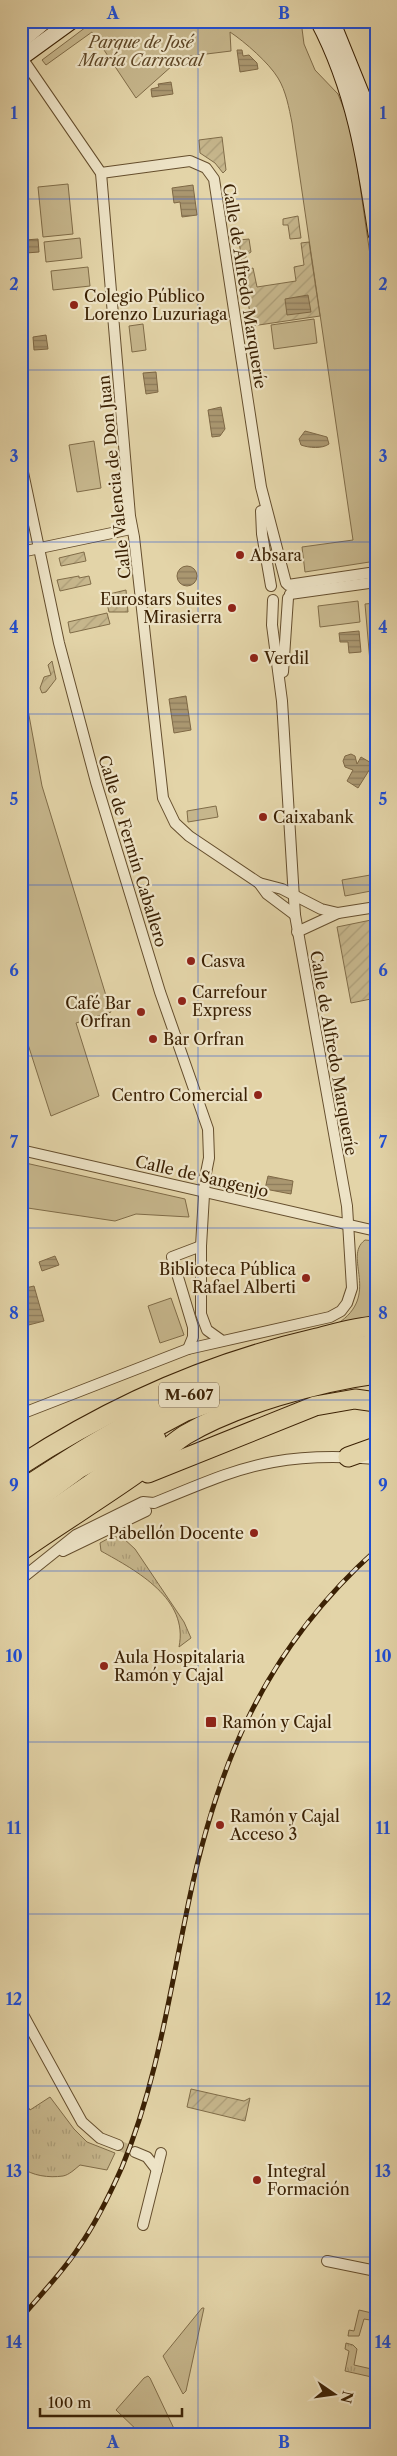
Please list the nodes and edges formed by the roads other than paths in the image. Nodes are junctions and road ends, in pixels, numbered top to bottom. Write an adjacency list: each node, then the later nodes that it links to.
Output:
1 (37, 21): 6 (main road)
2 (49, 21): 7 (street)
3 (72, 21): 7 (main road)
4 (318, 21): 10 (main road)
5 (332, 21): 8 (main road)
6 (21, 32)
7 (22, 58): 9 (street, Calle Valencia de Don Juan)
8 (376, 156)
9 (101, 173): 12 (street, Calle de Alfredo Marqueríe); 13 (street, Calle Valencia de Don Juan)
10 (376, 234)
11 (21, 463): 14 (street, Calle de Fermín Caballero)
12 (260, 487): 18 (street, Calle de Alfredo Marqueríe); 19 (street, Calle de Alfredo Marqueríe)
13 (131, 529): 14 (street); 22 (street, Calle Valencia de Don Juan)
14 (37, 548): 15 (street); 29 (street, Calle de Fermín Caballero)
15 (21, 552)
16 (376, 572): 19 (street)
17 (376, 582): 19 (street)
18 (271, 586): 19 (street); 20 (street, Calle de Alfredo Marqueríe)
19 (288, 590): 20 (street); 21 (street, Calle de Alfredo Marqueríe)
20 (273, 600): 21 (street, Calle de Alfredo Marqueríe)
21 (282, 701): 23 (street, Calle de Alfredo Marqueríe)
22 (259, 884): 23 (street); 26 (street, Calle Valencia de Don Juan)
23 (293, 893): 25 (street); 26 (street, Calle de Alfredo Marqueríe)
24 (376, 907): 25 (street)
25 (338, 913): 27 (street)
26 (295, 915): 27 (street, Calle de Alfredo Marqueríe)
27 (297, 932): 30 (street, Calle de Alfredo Marqueríe)
28 (21, 1150): 29 (street, Calle de Sangenjo)
29 (205, 1191): 30 (street, Calle de Sangenjo); 32 (street, Calle de Fermín Caballero)
30 (348, 1224): 31 (street, Calle de Sangenjo); 36 (street, Calle de Alfredo Marqueríe)
31 (376, 1231)
32 (201, 1246): 33 (street, Calle de Fermín Caballero); 34 (street)
33 (200, 1314): 34 (street); 36 (street)
34 (191, 1319): 37 (street)
35 (375, 1330): 43 (highway); 51 (highway, M-607)
36 (222, 1340): 37 (street, Calle de Alfredo Marqueríe)
37 (188, 1349): 42 (street, Calle de Alfredo Marqueríe)
38 (376, 1361): 40 (highway, M-607)
39 (376, 1374): 52 (highway, M-607)
40 (281, 1381): 54 (highway, M-607); 55 (highway)
41 (376, 1402): 52 (highway)
42 (21, 1414)
43 (109, 1416): 46 (highway); 49 (highway); 50 (highway)
44 (376, 1447): 47 (highway)
45 (376, 1452): 47 (street)
46 (21, 1456)
47 (348, 1457): 48 (street); 53 (street)
48 (376, 1459)
49 (21, 1465)
50 (21, 1476)
51 (21, 1490)
52 (106, 1495): 56 (highway)
53 (148, 1505): 57 (street); 57 (street)
54 (21, 1511)
55 (21, 1532)
56 (21, 1551)
57 (55, 1554): 58 (street)
58 (21, 1579)
59 (21, 2011): 60 (street)
60 (118, 2145)
61 (135, 2152): 62 (street)
62 (146, 2157): 63 (street); 63 (street)
63 (157, 2170): 64 (street)
64 (143, 2225)
65 (327, 2261): 66 (street)
66 (376, 2271)

